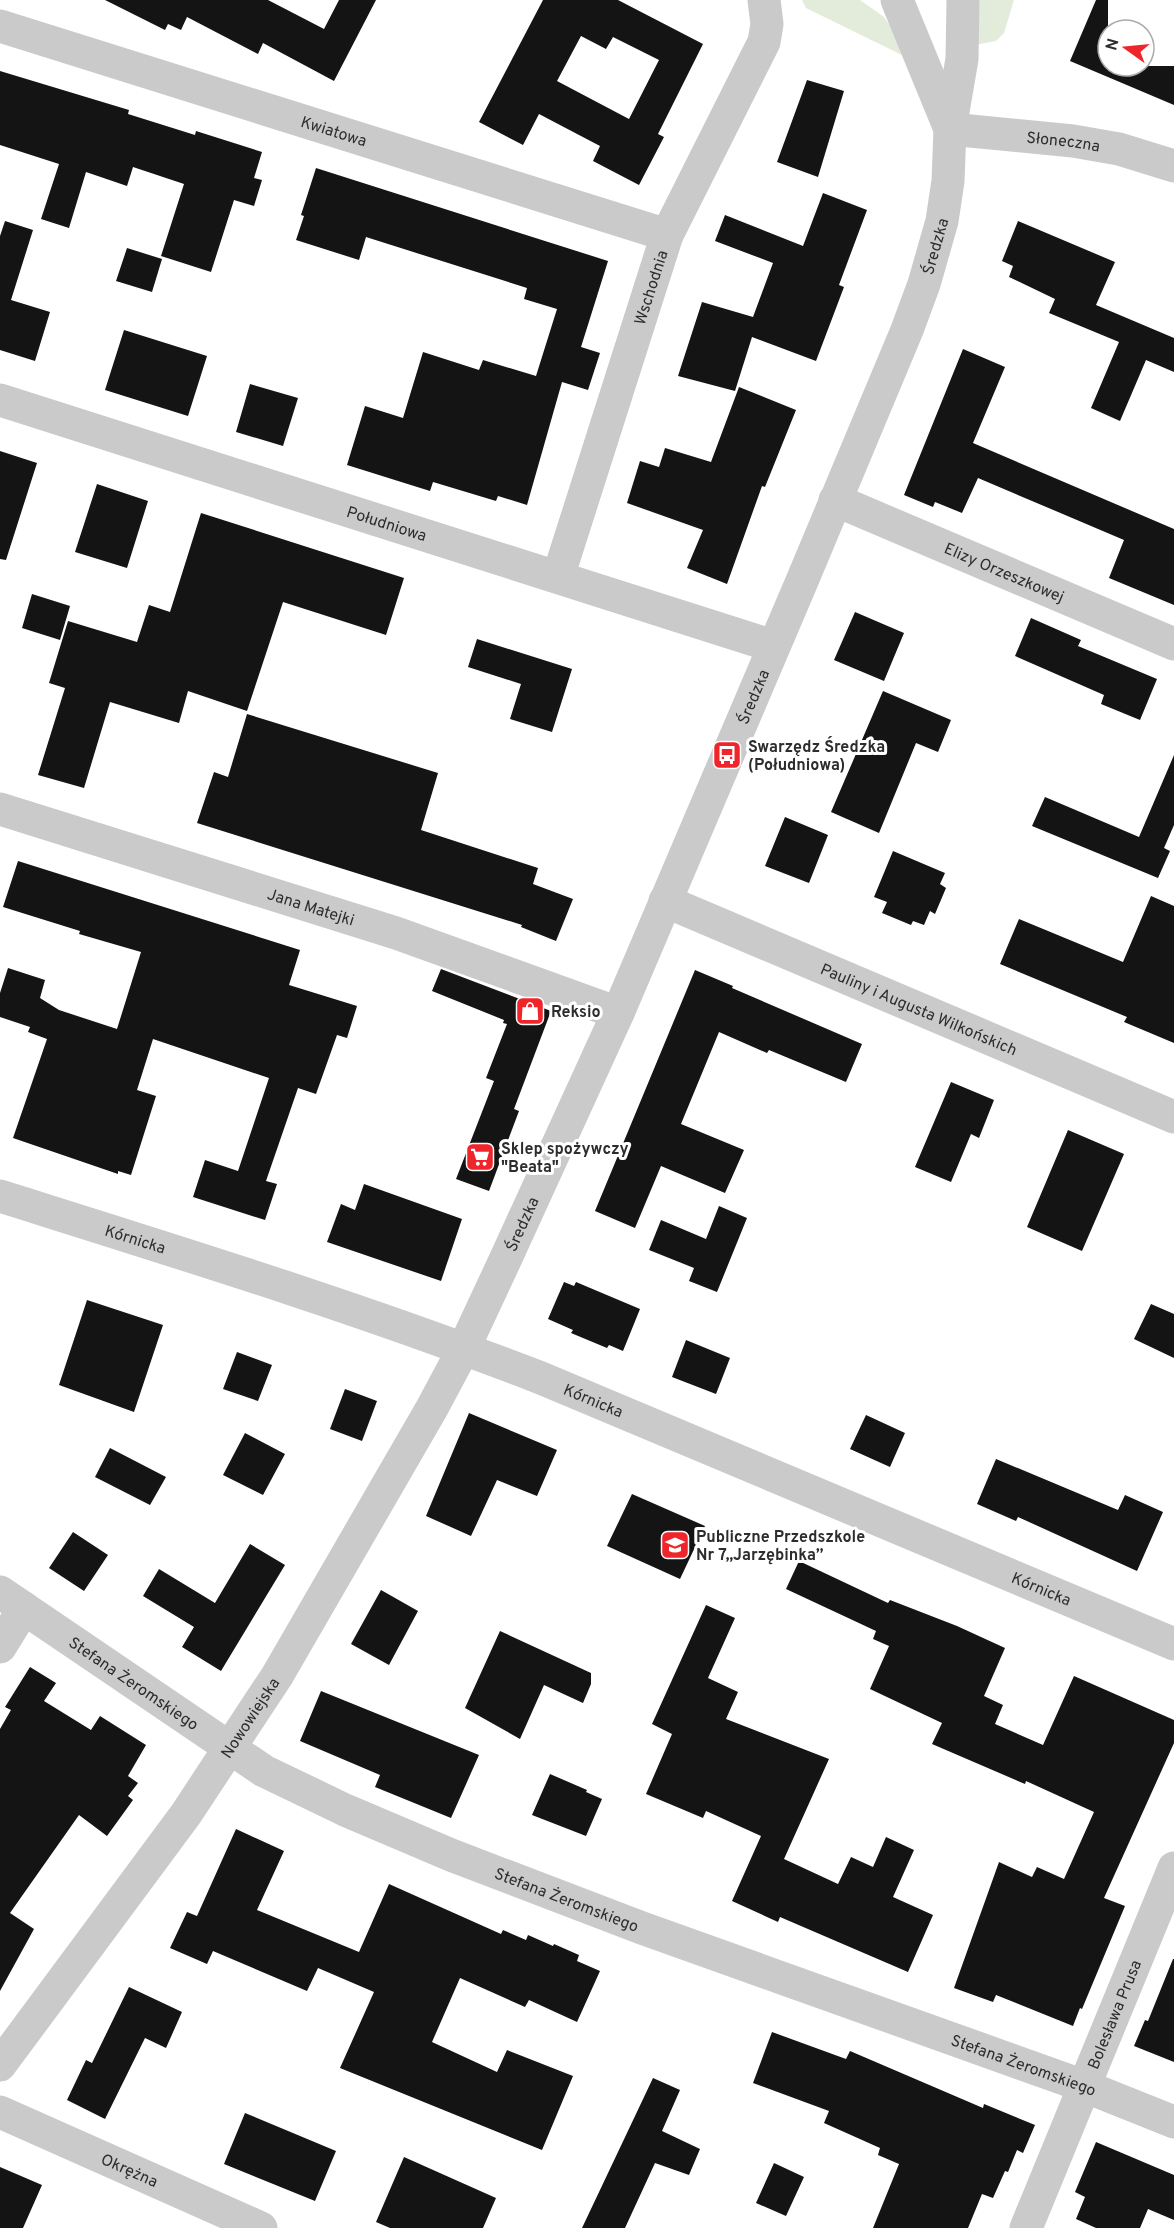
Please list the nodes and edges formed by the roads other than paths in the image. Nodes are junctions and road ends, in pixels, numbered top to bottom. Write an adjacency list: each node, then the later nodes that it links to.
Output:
1 (897, 0): 5 (street, Średzka)
2 (963, 0): 5 (street, Średzka)
3 (765, 4): 7 (street, Wschodnia)
4 (0, 26): 7 (street, Kwiatowa)
5 (950, 129): 6 (street, Słoneczna); 9 (street, Średzka)
6 (1174, 165)
7 (667, 235): 10 (street, Wschodnia)
8 (0, 400): 10 (street, Południowa)
9 (836, 500): 11 (street, Elizy Orzeszkowej); 12 (street, Średzka)
10 (558, 577): 12 (street, Południowa)
11 (1174, 644)
12 (773, 646): 14 (street, Średzka)
13 (0, 809): 15 (street, Jana Matejki)
14 (665, 901): 15 (street, Średzka); 16 (street, Pauliny i Augusta Wilkońskich)
15 (618, 1013): 18 (street, Średzka)
16 (1174, 1117)
17 (0, 1196): 18 (street, Kórnicka)
18 (464, 1348): 20 (street, Kórnicka); 22 (street, Nowowiejska)
19 (12, 1600): 21 (street); 22 (street, Stefana Żeromskiego)
20 (1174, 1644)
21 (0, 1647)
22 (230, 1749): 24 (street, Nowowiejska); 25 (street, Stefana Żeromskiego)
23 (1174, 1868): 25 (street, Bolesława Prusa)
24 (0, 2065)
25 (1084, 2086): 27 (street, Stefana Żeromskiego); 29 (street, Bolesława Prusa)
26 (0, 2112): 28 (street, Okrężna)
27 (1174, 2122)
28 (261, 2228)
29 (1026, 2228)

